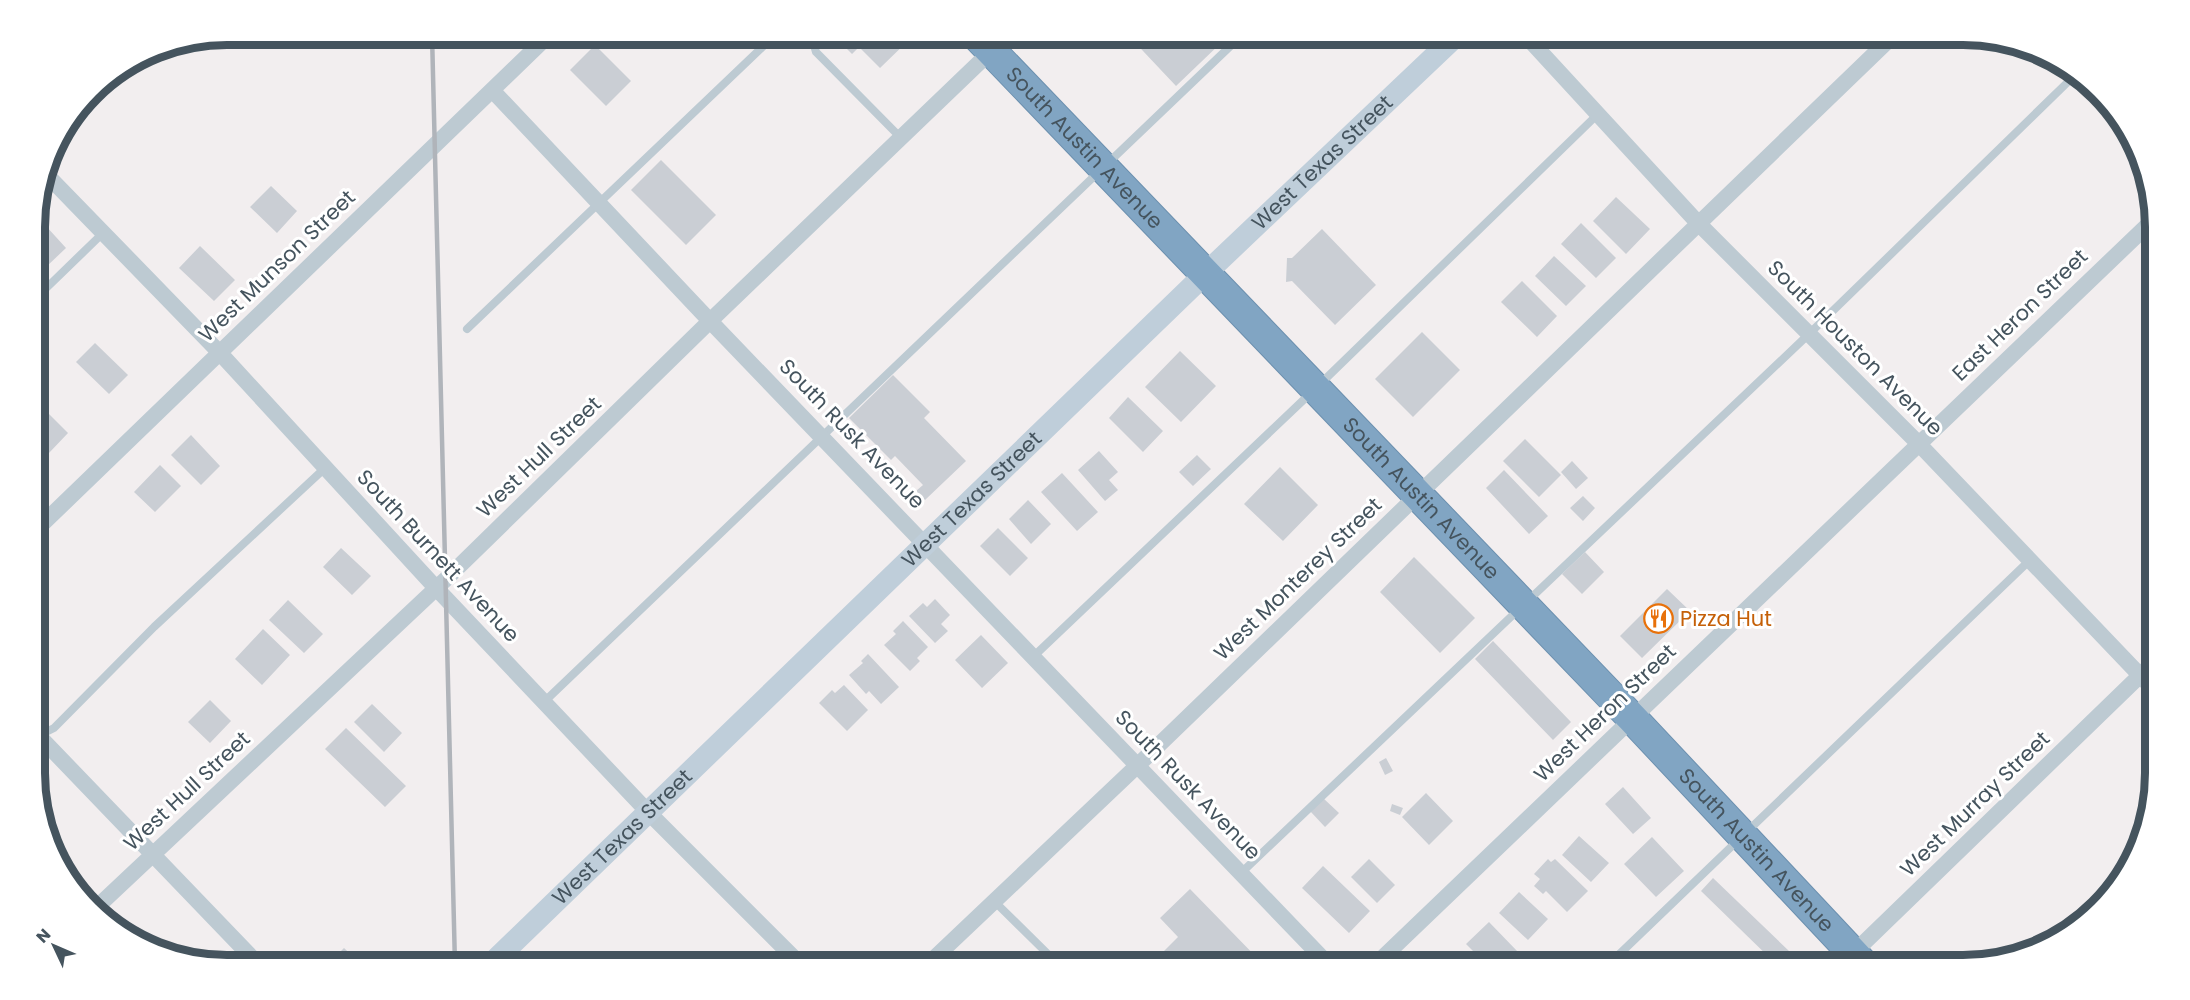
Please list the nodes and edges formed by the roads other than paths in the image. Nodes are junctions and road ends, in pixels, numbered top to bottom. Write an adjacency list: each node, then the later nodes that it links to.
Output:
1 (539, 45): 11 (street, West Munson Street)
2 (764, 45): 16 (lane)
3 (814, 45): 13 (lane)
4 (987, 45): 13 (street, West Hull Street)
5 (996, 45): 14 (highway, South Austin Avenue)
6 (1232, 45): 14 (lane)
7 (1446, 45): 20 (street, West Texas Street)
8 (1534, 45): 12 (street, South Houston Avenue)
9 (1884, 45): 17 (street, West Monterey Street)
10 (2070, 80): 24 (lane)
11 (492, 90): 16 (street, South Rusk Avenue); 25 (street, West Munson Street)
12 (1598, 114): 17 (street, South Houston Avenue); 26 (lane)
13 (901, 138): 22 (street, West Hull Street)
14 (1103, 168): 20 (highway, South Austin Avenue); 27 (lane)
15 (51, 179): 19 (street, South Burnett Avenue)
16 (599, 203): 22 (street, South Rusk Avenue); 23 (lane)
17 (1698, 223): 24 (street, South Houston Avenue); 30 (street, West Monterey Street)
18 (2145, 228): 28 (street, East Heron Street)
19 (103, 233): 21 (lane); 25 (street, South Burnett Avenue)
20 (1204, 274): 26 (highway, South Austin Avenue); 32 (street, West Texas Street)
21 (45, 289)
22 (710, 321): 27 (street, South Rusk Avenue); 34 (street, West Hull Street)
23 (467, 329)
24 (1809, 334): 28 (street, South Houston Avenue); 35 (lane)
25 (219, 352): 29 (street, South Burnett Avenue); 31 (street, West Munson Street)
26 (1315, 389): 30 (highway, South Austin Avenue); 36 (lane)
27 (822, 436): 32 (street, South Rusk Avenue); 40 (lane)
28 (1918, 443): 33 (street, South Houston Avenue); 41 (street, West Heron Street)
29 (326, 468): 34 (street, South Burnett Avenue); 42 (lane)
30 (1418, 495): 35 (highway, South Austin Avenue); 44 (street, West Monterey Street)
31 (45, 521)
32 (926, 544): 36 (street, South Rusk Avenue); 45 (street, West Texas Street)
33 (2030, 560): 38 (street, South Houston Avenue); 46 (lane)
34 (436, 588): 40 (street, South Burnett Avenue); 47 (street, West Hull Street)
35 (1523, 604): 41 (highway, South Austin Avenue); 48 (lane)
36 (1034, 656): 44 (street, South Rusk Avenue)
37 (2145, 671): 38 (street, West Murray Street)
38 (2140, 676): 39 (street, South Houston Avenue); 60 (street, West Murray Street)
39 (2145, 681)
40 (544, 702): 45 (street, South Burnett Avenue)
41 (1632, 718): 46 (highway, South Austin Avenue); 57 (street, West Heron Street)
42 (45, 732)
43 (45, 744): 47 (street)
44 (1138, 765): 48 (street, South Rusk Avenue); 49 (street, West Monterey Street)
45 (648, 812): 52 (street, West Texas Street); 53 (street, South Burnett Avenue)
46 (1743, 836): 58 (lane); 59 (highway, South Austin Avenue)
47 (152, 854): 50 (street, West Hull Street); 51 (street)
48 (1241, 873): 56 (street, South Rusk Avenue)
49 (994, 901): 54 (street, West Monterey Street); 55 (lane)
50 (100, 904)
51 (248, 955)
52 (500, 955)
53 (791, 955)
54 (937, 955)
55 (1049, 955)
56 (1319, 955)
57 (1385, 955)
58 (1618, 955)
59 (1848, 955)
60 (1859, 955)

